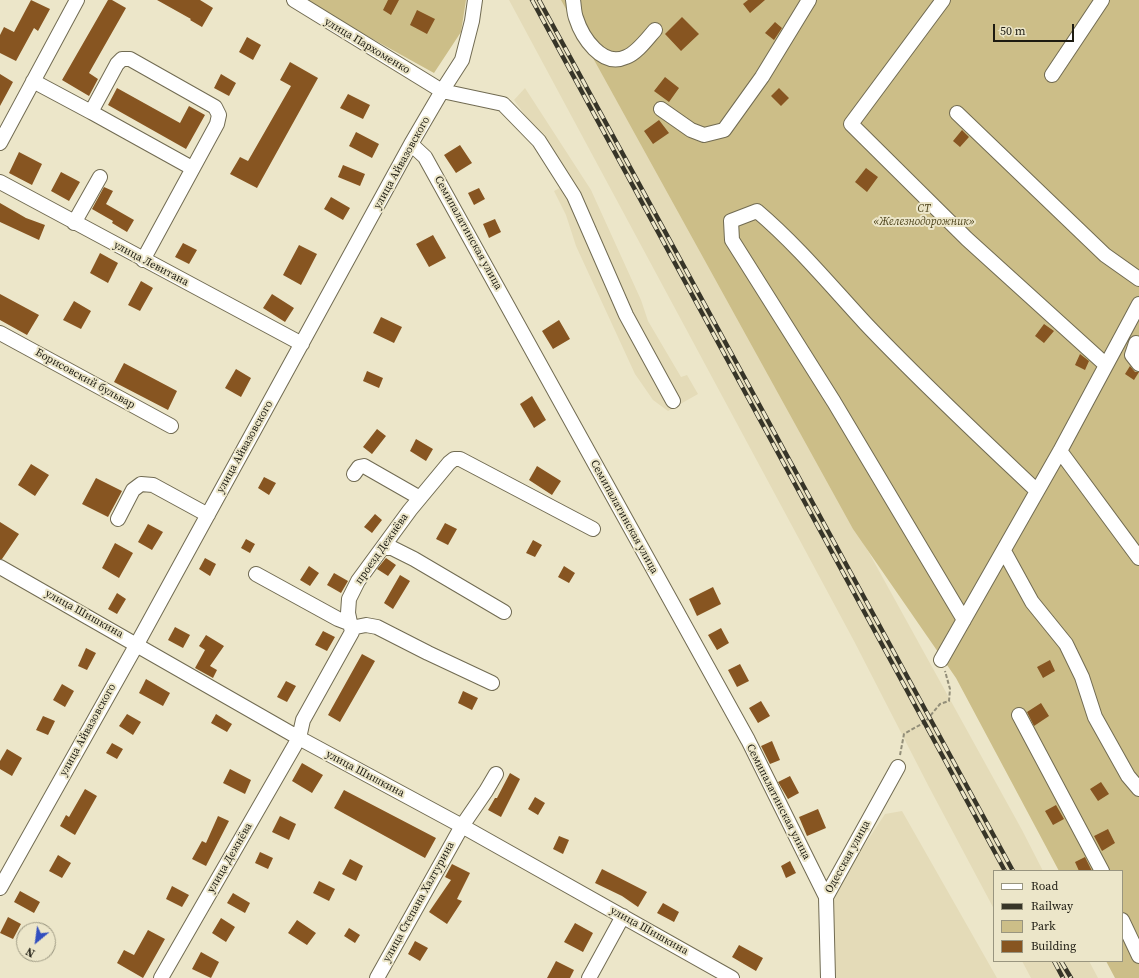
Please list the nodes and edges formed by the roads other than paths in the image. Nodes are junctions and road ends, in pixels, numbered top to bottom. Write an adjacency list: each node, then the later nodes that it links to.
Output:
1 (77, 0): 10 (street)
2 (294, 0): 11 (street, улица Пархоменко)
3 (475, 0): 11 (street, улица Айвазовского)
4 (573, 0): 8 (street)
5 (809, 0): 12 (street)
6 (943, 0): 28 (street)
7 (1102, 0): 9 (street)
8 (655, 30)
9 (1052, 75)
10 (33, 81): 13 (street); 15 (street)
11 (442, 91): 16 (street, улица Айвазовского); 29 (street, улица Пархоменко)
12 (661, 109)
13 (91, 112): 17 (street); 17 (street)
14 (957, 114): 22 (street)
15 (0, 143)
16 (411, 144): 26 (street, улица Айвазовского); 57 (street, Семипалатинская улица)
17 (192, 168): 21 (street)
18 (100, 177): 20 (street)
19 (0, 182): 20 (street, улица Левитана)
20 (74, 223): 21 (street, улица Левитана)
21 (143, 260): 26 (street, улица Левитана)
22 (1139, 279)
23 (1139, 304): 28 (street)
24 (0, 333): 30 (street, Борисовский бульвар)
25 (1136, 343): 27 (street)
26 (302, 344): 35 (street, улица Айвазовского)
27 (1139, 364)
28 (1106, 366): 31 (street)
29 (673, 401)
30 (171, 426)
31 (1060, 451): 33 (street); 40 (street)
32 (354, 474): 34 (street)
33 (1037, 491): 39 (street); 44 (street)
34 (420, 498): 37 (street, проезд Дежнёва); 38 (street, проезд Дежнёва)
35 (208, 515): 36 (street); 46 (street, улица Айвазовского)
36 (118, 518)
37 (593, 529)
38 (383, 548): 43 (street); 45 (street, проезд Дежнёва)
39 (1004, 551): 44 (street); 53 (street)
40 (1139, 558)
41 (0, 566): 46 (street, улица Шишкина)
42 (256, 574): 45 (street)
43 (504, 612)
44 (964, 620): 47 (street)
45 (351, 626): 48 (street); 50 (street, проезд Дежнёва)
46 (137, 644): 50 (street, улица Шишкина); 56 (street, улица Айвазовского)
47 (942, 660)
48 (492, 683)
49 (1019, 715): 55 (street)
50 (299, 738): 54 (street, улица Шишкина); 61 (street, улица Дежнёва)
51 (898, 767): 57 (street, Одесская улица)
52 (496, 774): 54 (street, улица Степана Халтурина)
53 (1139, 789)
54 (462, 826): 58 (street, улица Шишкина); 62 (street, улица Степана Халтурина)
55 (1101, 870)
56 (0, 888)
57 (826, 897): 65 (street, Одесская улица)
58 (623, 916): 63 (street); 64 (street, улица Шишкина)
59 (1123, 922): 60 (street)
60 (1139, 956)
61 (161, 978)
62 (377, 978)
63 (589, 978)
64 (732, 978)
65 (828, 978)

